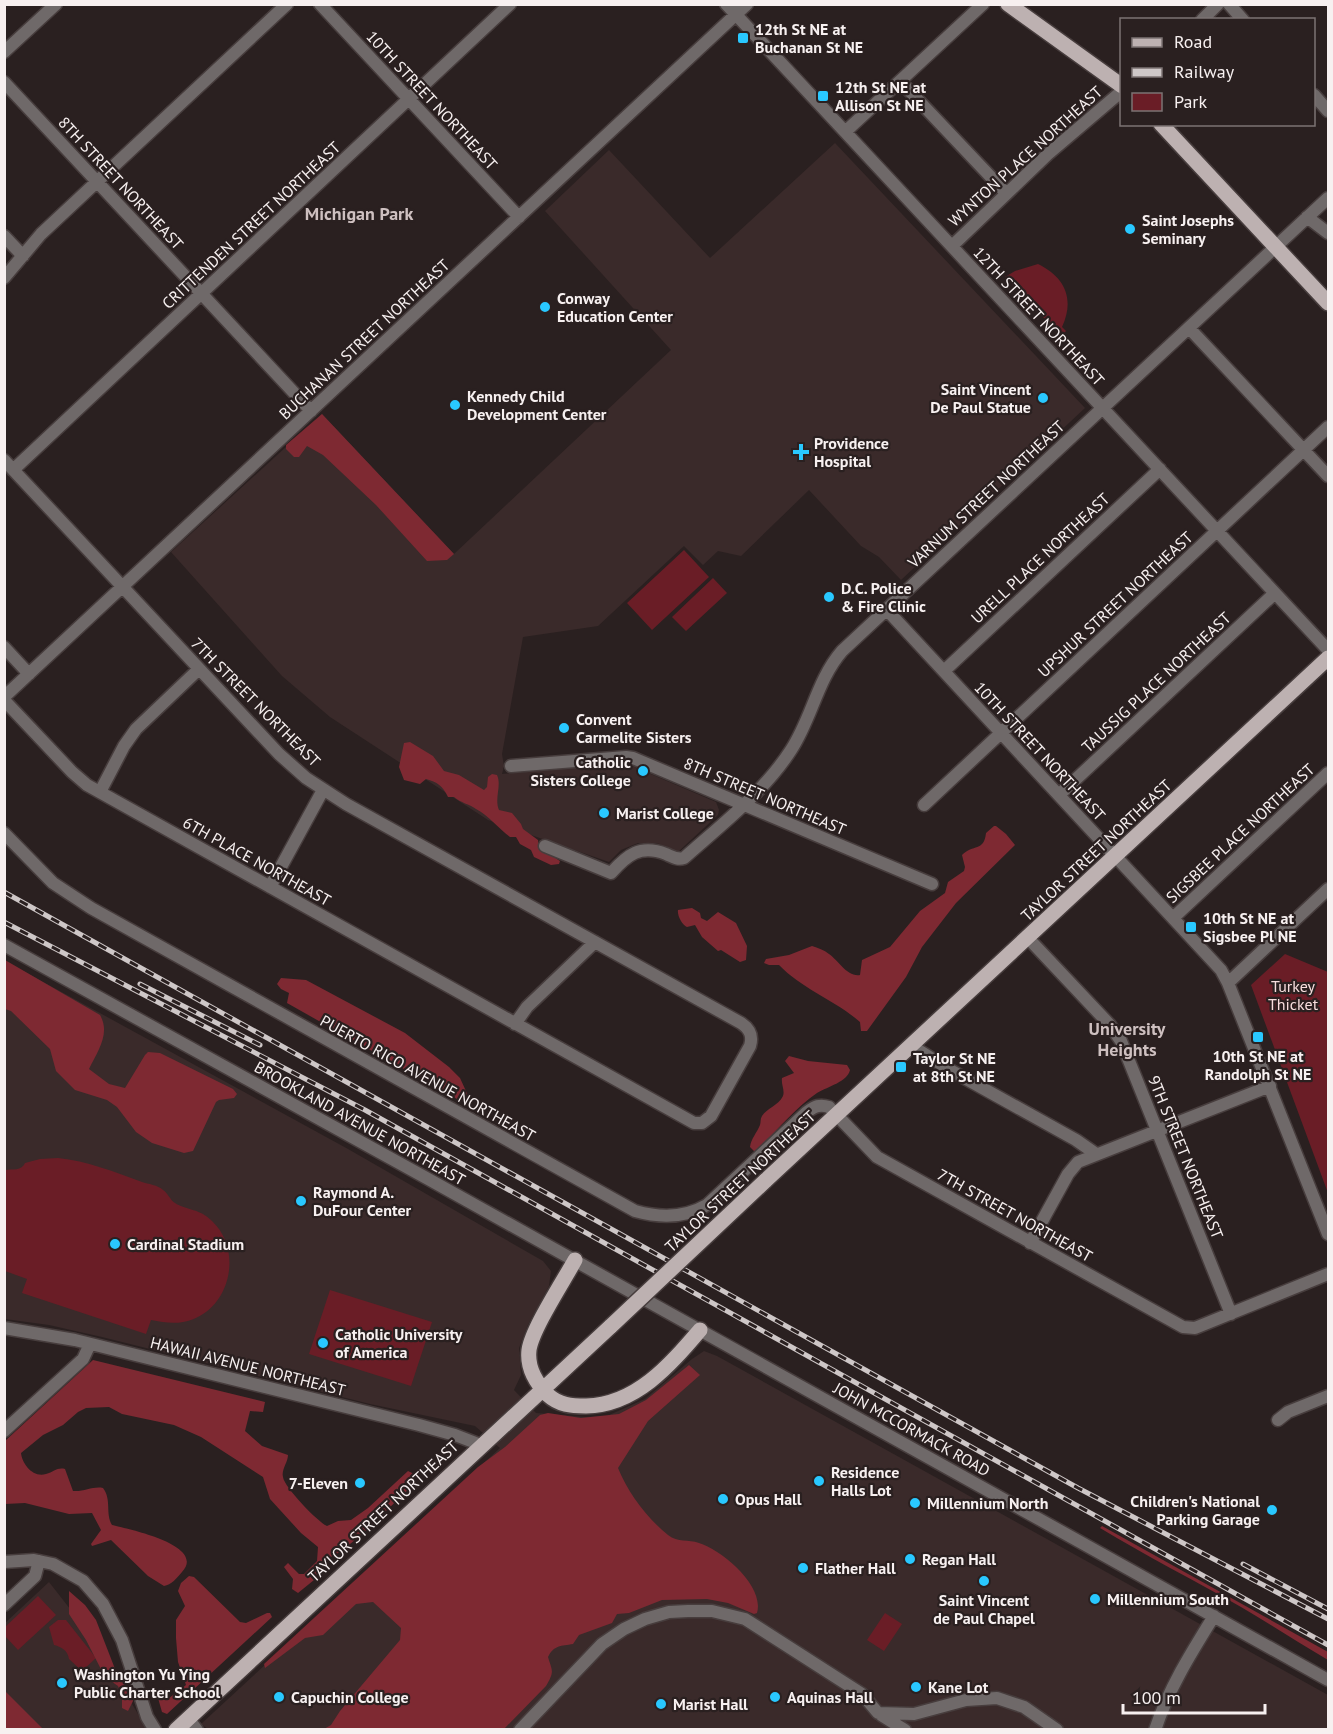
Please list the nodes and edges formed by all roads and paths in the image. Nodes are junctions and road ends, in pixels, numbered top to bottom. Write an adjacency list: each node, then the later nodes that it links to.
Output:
1 (56, 4): 14 (street)
2 (287, 4): 24 (street)
3 (320, 4): 20 (street, 10TH STREET NORTHEAST)
4 (510, 4): 20 (street, CRITTENDEN STREET NORTHEAST)
5 (726, 4): 11 (street, 12TH STREET NORTHEAST)
6 (747, 4): 11 (street, BUCHANAN STREET NORTHEAST)
7 (983, 4): 15 (street)
8 (1008, 4): 17 (main road)
9 (1218, 4): 12 (street)
10 (1229, 4): 13 (street)
11 (736, 15): 23 (street, 12TH STREET NORTHEAST); 28 (street, BUCHANAN STREET NORTHEAST)
12 (1204, 18)
13 (1241, 18)
14 (4, 52)
15 (900, 81): 23 (street); 25 (street)
16 (4, 82): 24 (street, 8TH STREET NORTHEAST)
17 (1120, 88)
18 (1120, 91): 25 (street, WYNTON PLACE NORTHEAST)
19 (1315, 96): 21 (street)
20 (409, 99): 28 (street, 10TH STREET NORTHEAST); 35 (street, CRITTENDEN STREET NORTHEAST)
21 (1329, 111)
22 (1163, 126): 32 (main road)
23 (844, 132): 31 (street, 12TH STREET NORTHEAST)
24 (97, 182): 33 (street); 35 (street, 8TH STREET NORTHEAST)
25 (1006, 193): 31 (street, WYNTON PLACE NORTHEAST)
26 (1329, 198): 27 (street, VARNUM STREET NORTHEAST)
27 (1307, 217): 29 (street); 32 (street, VARNUM STREET NORTHEAST)
28 (519, 218): 39 (street, BUCHANAN STREET NORTHEAST)
29 (1329, 233)
30 (4, 236): 33 (street)
31 (952, 246): 38 (street, 12TH STREET NORTHEAST)
32 (1276, 247): 36 (main road); 37 (street, VARNUM STREET NORTHEAST)
33 (23, 256): 34 (street)
34 (4, 278)
35 (202, 294): 39 (street, 8TH STREET NORTHEAST); 44 (street, CRITTENDEN STREET NORTHEAST)
36 (1329, 303)
37 (1189, 328): 38 (street, VARNUM STREET NORTHEAST); 41 (street)
38 (1102, 408): 43 (street, 12TH STREET NORTHEAST); 49 (street, VARNUM STREET NORTHEAST)
39 (311, 411): 47 (street, BUCHANAN STREET NORTHEAST)
40 (1329, 427): 41 (street, UPSHUR STREET NORTHEAST)
41 (1304, 450): 45 (street); 46 (street, UPSHUR STREET NORTHEAST)
42 (4, 460): 44 (street, 7TH STREET NORTHEAST)
43 (1160, 469): 46 (street, 12TH STREET NORTHEAST); 54 (street, URELL PLACE NORTHEAST)
44 (13, 470): 47 (street, 7TH STREET NORTHEAST)
45 (1329, 476)
46 (1217, 531): 48 (street, 12TH STREET NORTHEAST); 57 (street, UPSHUR STREET NORTHEAST)
47 (123, 587): 53 (street, 7TH STREET NORTHEAST); 55 (street, BUCHANAN STREET NORTHEAST)
48 (1275, 593): 51 (street, 12TH STREET NORTHEAST); 62 (street, TAUSSIG PLACE NORTHEAST)
49 (886, 609): 54 (street, 10TH STREET NORTHEAST); 63 (street, VARNUM STREET NORTHEAST)
50 (4, 647): 55 (street)
51 (1329, 650)
52 (1329, 658): 67 (main road, TAYLOR STREET NORTHEAST)
53 (199, 669): 60 (street, 7TH STREET NORTHEAST); 61 (street)
54 (944, 671): 57 (street, 10TH STREET NORTHEAST)
55 (30, 674): 56 (street, BUCHANAN STREET NORTHEAST)
56 (4, 699): 61 (street, 6TH PLACE NORTHEAST)
57 (1001, 733): 62 (street, 10TH STREET NORTHEAST); 64 (street, UPSHUR STREET NORTHEAST)
58 (511, 766): 63 (street, 8TH STREET NORTHEAST)
59 (1329, 773): 71 (street, SIGSBEE PLACE NORTHEAST)
60 (323, 790): 69 (street); 73 (street, 7TH STREET NORTHEAST)
61 (100, 792): 69 (street, 6TH PLACE NORTHEAST)
62 (1059, 795): 67 (street, 10TH STREET NORTHEAST)
63 (742, 805): 66 (street, VARNUM STREET NORTHEAST); 68 (street, 8TH STREET NORTHEAST)
64 (924, 805)
65 (4, 832): 79 (street, PUERTO RICO AVENUE NORTHEAST)
66 (545, 846)
67 (1116, 856): 71 (street, 10TH STREET NORTHEAST); 72 (main road, TAYLOR STREET NORTHEAST)
68 (932, 884)
69 (270, 887): 76 (street, 6TH PLACE NORTHEAST)
70 (1329, 889): 75 (street)
71 (1173, 918): 75 (street, 10TH STREET NORTHEAST)
72 (1028, 938): 77 (main road, TAYLOR STREET NORTHEAST); 80 (street, 9TH STREET NORTHEAST)
73 (595, 942): 76 (street); 76 (street, 7TH STREET NORTHEAST)
74 (4, 945): 84 (street, BROOKLAND AVENUE NORTHEAST)
75 (1228, 983): 78 (street, 10TH STREET NORTHEAST)
76 (515, 1024)
77 (912, 1046): 79 (main road, TAYLOR STREET NORTHEAST); 81 (street)
78 (1270, 1086): 80 (street); 82 (street, 10TH STREET NORTHEAST)
79 (837, 1115): 83 (street, 7TH STREET NORTHEAST); 90 (main road, TAYLOR STREET NORTHEAST, bridge)
80 (1157, 1130): 81 (street); 86 (street, 9TH STREET NORTHEAST)
81 (1096, 1154): 83 (street)
82 (1329, 1234)
83 (1030, 1242): 86 (street, 7TH STREET NORTHEAST)
84 (575, 1260): 88 (street, BROOKLAND AVENUE NORTHEAST); 90 (main road)
85 (1329, 1274): 86 (street)
86 (1231, 1314)
87 (4, 1328): 89 (street, HAWAII AVENUE NORTHEAST)
88 (700, 1330): 90 (main road); 98 (street, JOHN MCCORMACK ROAD)
89 (90, 1344): 93 (street); 94 (street, HAWAII AVENUE NORTHEAST)
90 (542, 1389): 94 (main road, TAYLOR STREET NORTHEAST)
91 (1329, 1396): 92 (street)
92 (1278, 1420)
93 (4, 1431)
94 (481, 1445): 101 (main road, TAYLOR STREET NORTHEAST)
95 (39, 1561): 96 (street); 97 (street); 102 (street)
96 (4, 1562)
97 (4, 1605)
98 (1214, 1616): 99 (street, JOHN MCCORMACK ROAD); 107 (street)
99 (1329, 1680)
100 (878, 1713): 104 (street); 105 (street); 106 (street)
101 (193, 1724): 103 (main road, TAYLOR STREET NORTHEAST)
102 (154, 1730)
103 (176, 1730)
104 (520, 1730)
105 (905, 1730)
106 (1057, 1730)
107 (1155, 1730)

